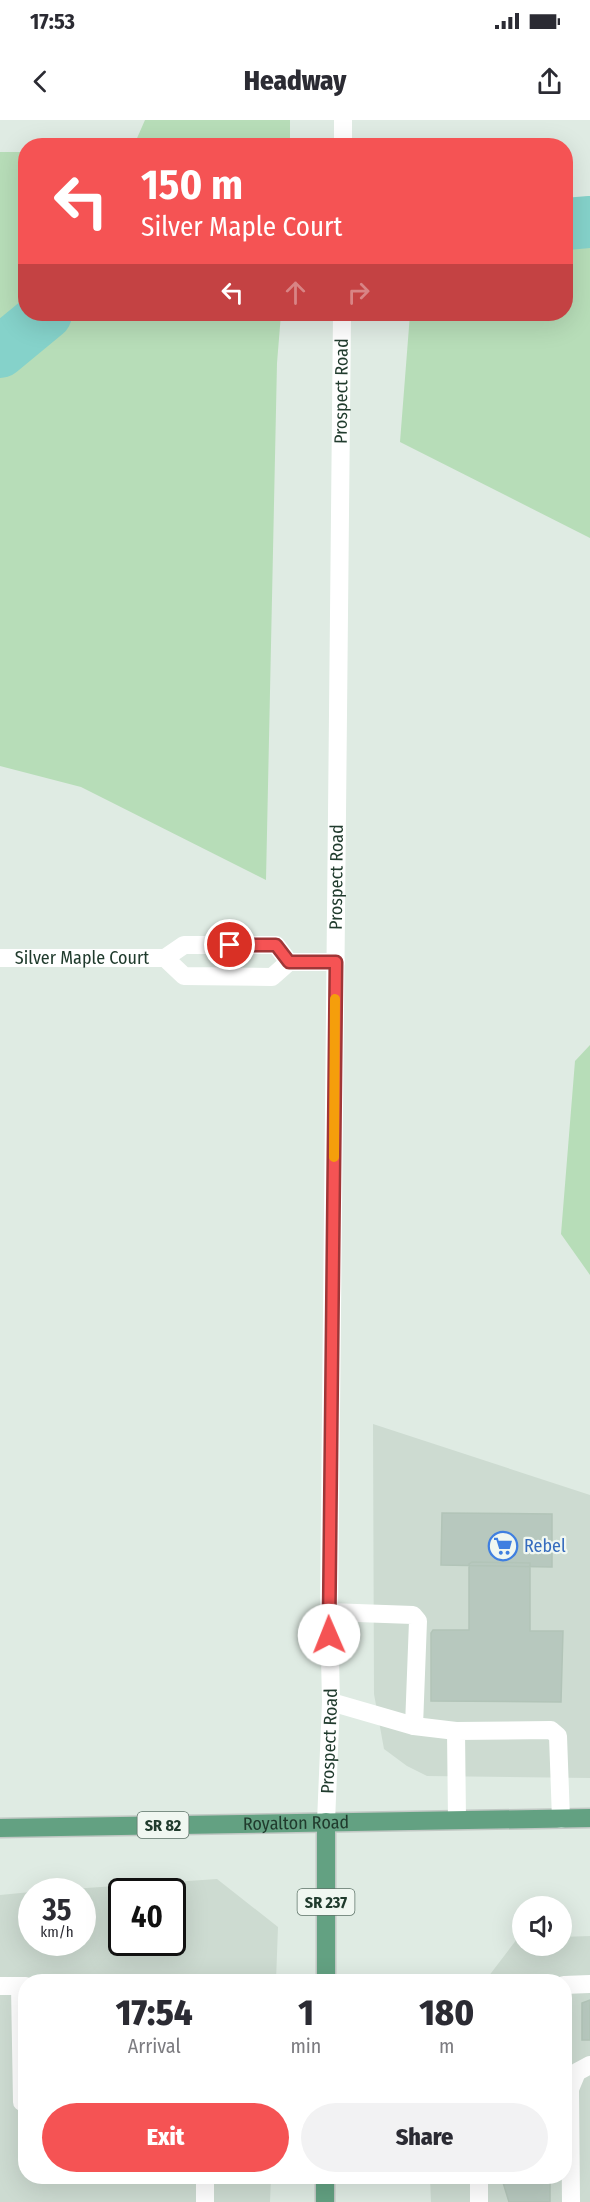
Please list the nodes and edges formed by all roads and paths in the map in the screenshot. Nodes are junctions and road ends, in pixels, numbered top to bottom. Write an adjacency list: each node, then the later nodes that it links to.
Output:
1 (343, 120): 2 (street)
2 (343, 138)
3 (342, 321): 7 (street, Prospect Road)
4 (0, 958): 5 (street, Silver Maple Court)
5 (165, 958): 6 (street, Silver Maple Court); 6 (street, Silver Maple Court)
6 (289, 962): 7 (street, Silver Maple Court)
7 (336, 962): 8 (street, Prospect Road)
8 (328, 1612): 9 (street, Prospect Road); 10 (street)
9 (331, 1702): 10 (street); 15 (street, Prospect Road)
10 (414, 1726): 11 (street)
11 (456, 1731): 13 (street); 14 (street)
12 (590, 1818): 13 (main road, Royalton Road / SR 82)
13 (561, 1819): 14 (main road, Royalton Road / SR 82)
14 (457, 1820): 15 (main road, Royalton Road / SR 82)
15 (326, 1822): 16 (main road, Royalton Road / SR 82); 17 (main road, Prospect Road / SR 237)
16 (0, 1828)
17 (326, 1974)
18 (572, 1984): 19 (street)
19 (590, 1984)
20 (0, 1986): 21 (street)
21 (18, 1986)
22 (577, 2066): 23 (street)
23 (572, 2082)
24 (205, 2184): 28 (street)
25 (325, 2184): 29 (main road)
26 (479, 2184): 30 (street)
27 (571, 2184): 31 (street)
28 (205, 2202)
29 (324, 2202)
30 (479, 2202)
31 (571, 2202)

